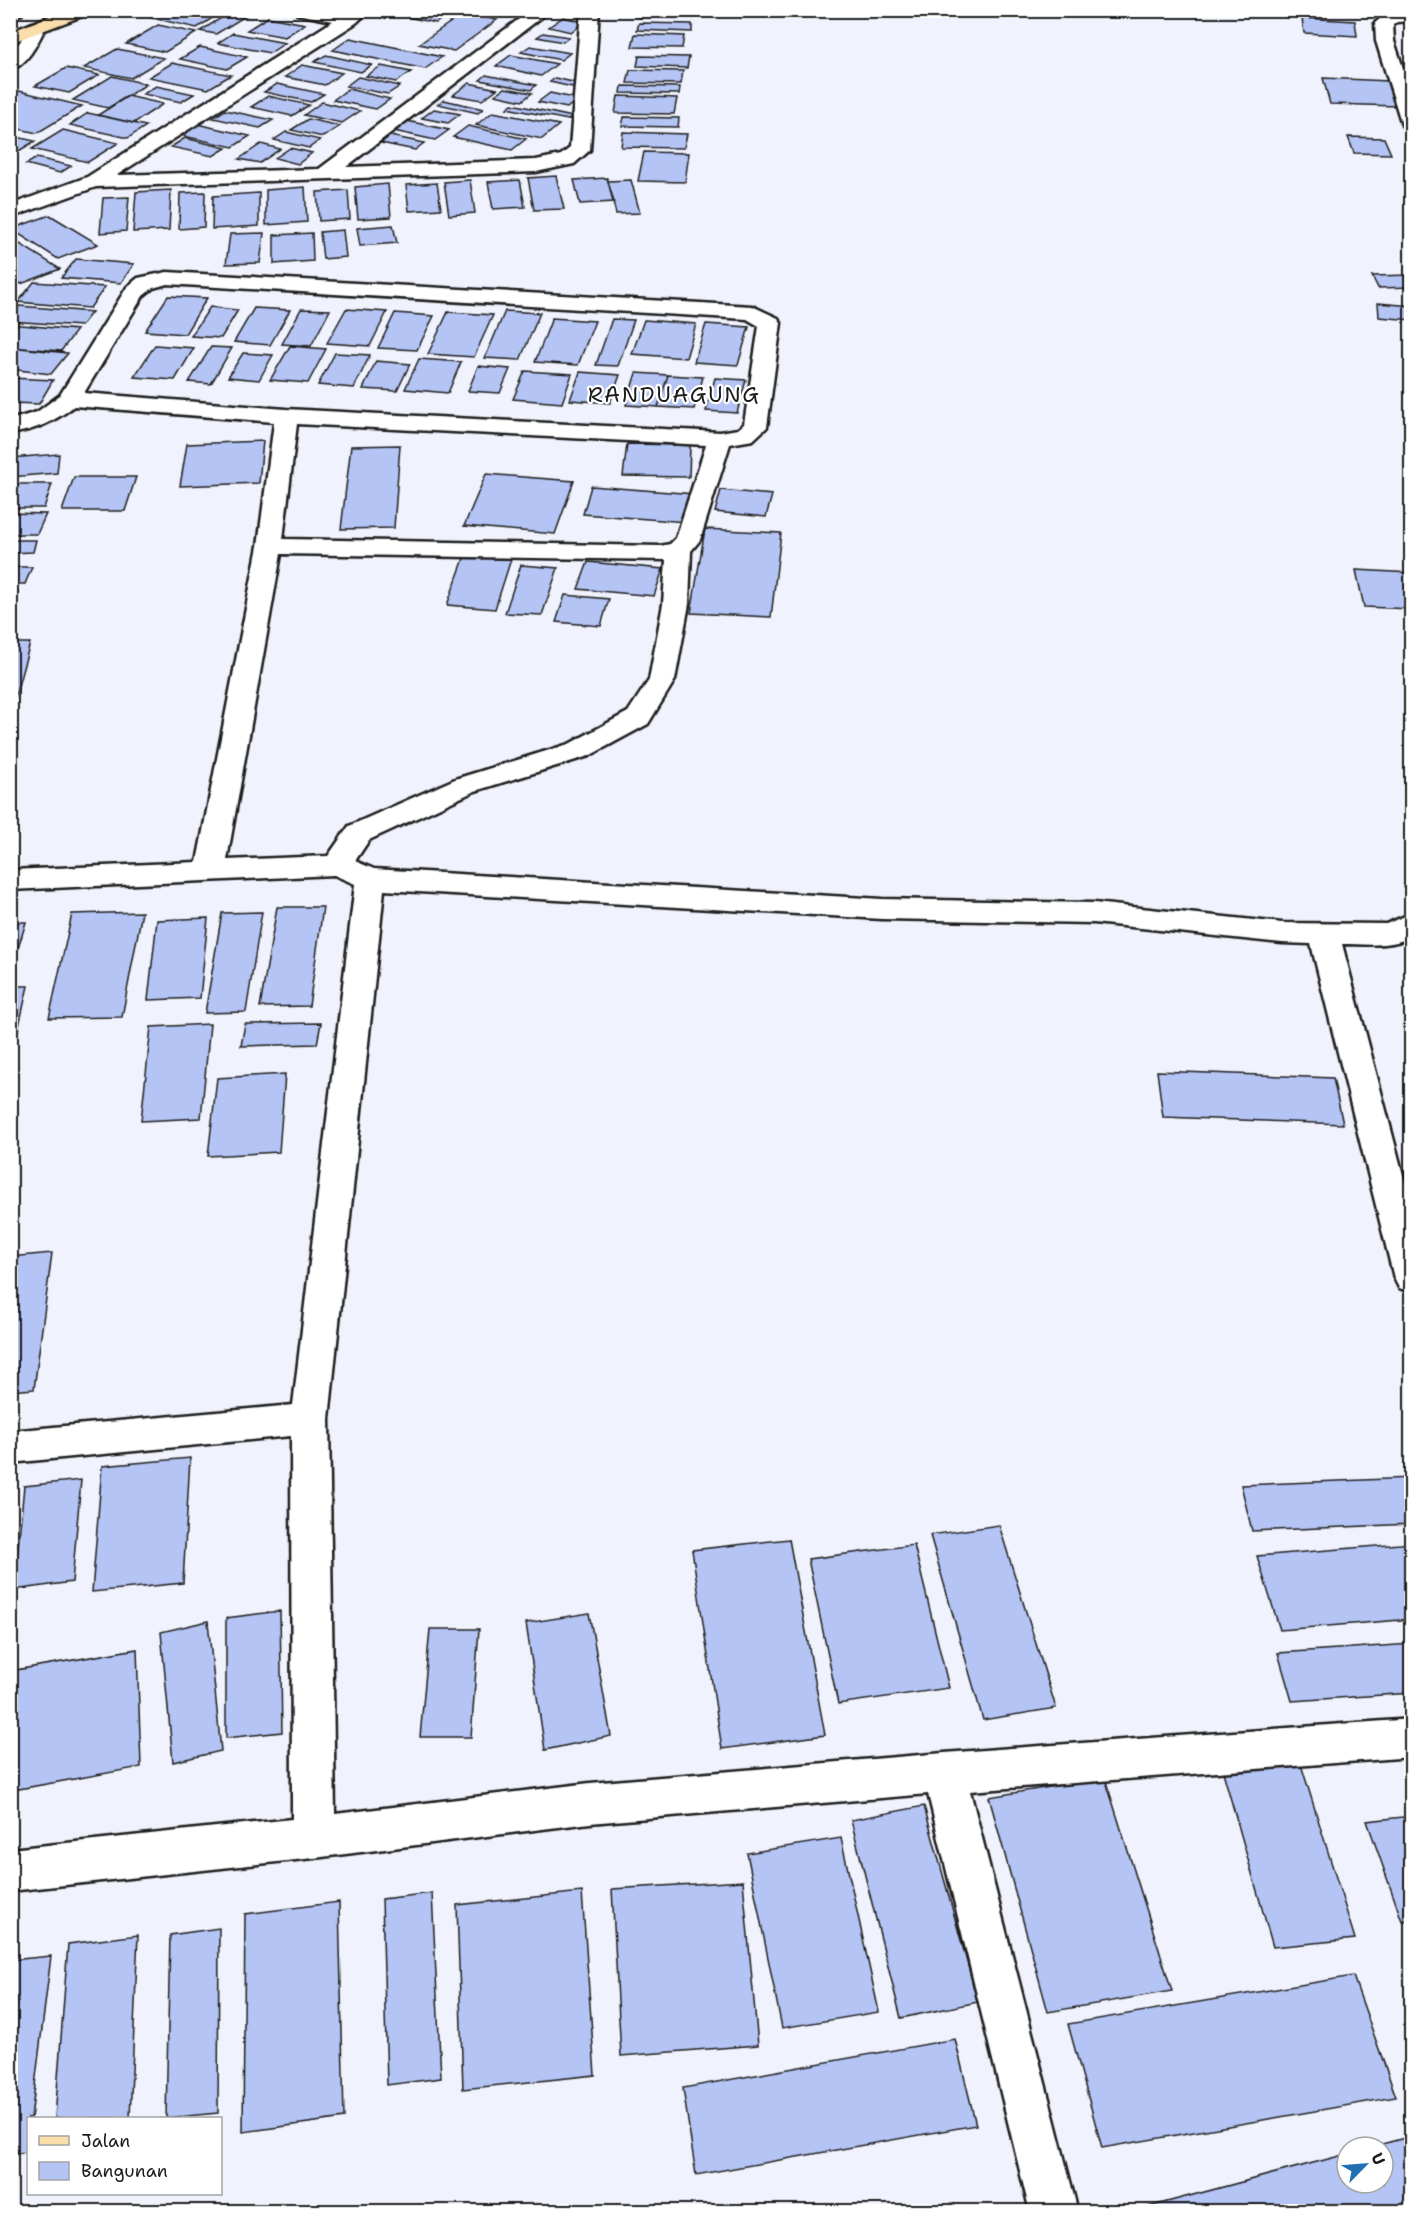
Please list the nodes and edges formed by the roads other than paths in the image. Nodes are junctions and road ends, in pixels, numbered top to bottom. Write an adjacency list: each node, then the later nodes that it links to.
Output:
1 (16, 10): 6 (main road)
2 (82, 10): 9 (main road)
3 (303, 10): 7 (street)
4 (543, 10): 14 (street)
5 (590, 10): 14 (street)
6 (10, 12)
7 (356, 15): 15 (street)
8 (1412, 16): 12 (street)
9 (36, 28): 10 (main road); 11 (street)
10 (10, 38)
11 (10, 65)
12 (1406, 88): 13 (street)
13 (1412, 125)
14 (326, 173): 15 (street)
15 (94, 181): 16 (street)
16 (10, 212)
17 (69, 399): 18 (street); 19 (street); 20 (street)
18 (286, 416): 20 (street); 21 (street)
19 (10, 427)
20 (720, 439): 22 (street)
21 (270, 546): 22 (street); 23 (street)
22 (679, 549): 24 (street)
23 (210, 871): 24 (street); 25 (street)
24 (353, 872): 27 (street); 29 (street)
25 (10, 880)
26 (1412, 923): 27 (street)
27 (1324, 933): 28 (street)
28 (1412, 1278)
29 (310, 1419): 30 (street); 33 (street)
30 (10, 1447)
31 (1412, 1738): 32 (street)
32 (944, 1773): 33 (street); 35 (street)
33 (314, 1837): 34 (street)
34 (10, 1870)
35 (1054, 2211)

